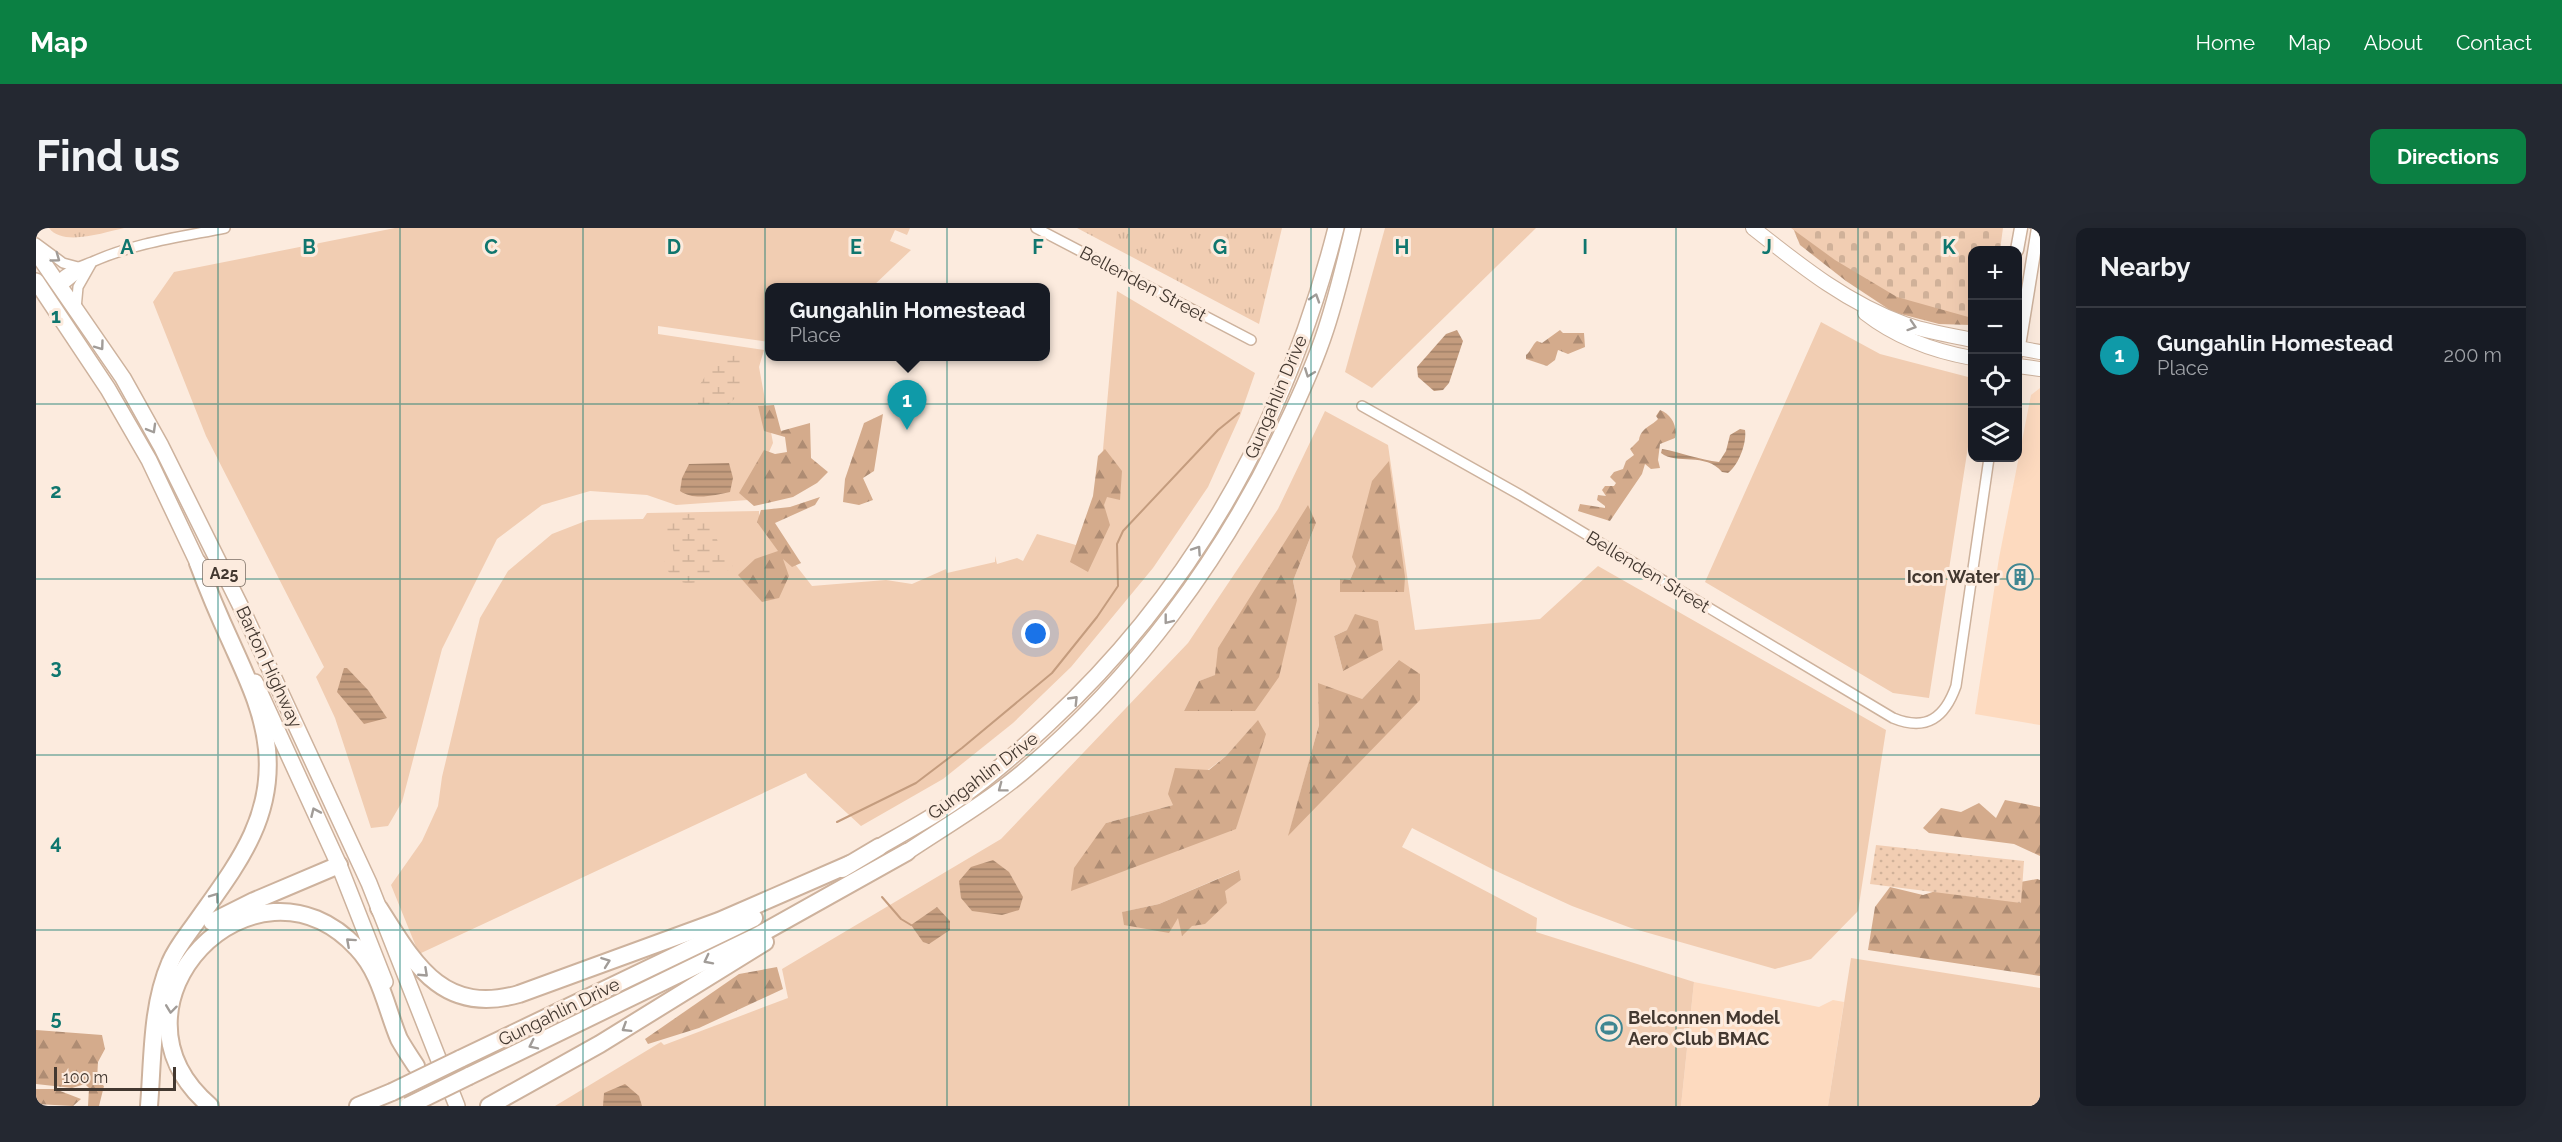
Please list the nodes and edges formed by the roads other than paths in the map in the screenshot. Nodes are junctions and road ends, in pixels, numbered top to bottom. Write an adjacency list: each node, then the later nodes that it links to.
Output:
1 (225, 228): 11 (street)
2 (1036, 228): 21 (street, Bellenden Street)
3 (1336, 228): 30 (main road, Gungahlin Drive, one-way to 3)
4 (1353, 228): 31 (main road, Gungahlin Drive, one-way to 31)
5 (1753, 228): 15 (main road)
6 (2021, 228): 9 (street)
7 (2038, 228): 17 (street)
8 (36, 243): 12 (street, one-way to 12)
9 (2018, 246)
10 (36, 252): 14 (main road)
11 (92, 262): 12 (street); 14 (street); 16 (street)
12 (78, 267): 14 (street)
13 (36, 279): 14 (main road); 16 (main road, Barton Highway / A25)
14 (57, 284): 16 (main road)
15 (1850, 299): 19 (main road, one-way to 19); 24 (main road)
16 (71, 318): 29 (main road, Barton Highway / A25); 34 (main road, Barton Highway / A25, one-way to 34)
17 (2022, 325)
18 (1968, 330): 19 (main road)
19 (1936, 333): 20 (main road)
20 (1968, 339)
21 (1251, 340)
22 (2022, 350): 23 (main road)
23 (2040, 352)
24 (1968, 357)
25 (2022, 367): 26 (main road)
26 (2040, 369)
27 (1362, 406): 28 (street, Bellenden Street)
28 (1989, 462)
29 (198, 563): 33 (main road, Barton Highway / A25, one-way to 29); 36 (highway, one-way to 29)
30 (879, 847): 32 (highway, Gungahlin Drive)
31 (907, 852): 40 (highway, one-way to 40); 45 (highway, Gungahlin Drive, one-way to 45, bridge)
32 (850, 864): 35 (highway, one-way to 32); 39 (highway, Gungahlin Drive, bridge)
33 (339, 866): 34 (main road); 36 (highway); 37 (main road, Barton Highway / A25)
34 (366, 878): 35 (main road, Barton Highway / A25)
35 (379, 908): 38 (main road, Barton Highway / A25)
36 (163, 982): 41 (highway)
37 (416, 1066): 42 (highway, one-way to 42); 46 (main road, Barton Highway / A25)
38 (443, 1071): 47 (main road); 48 (main road, Barton Highway / A25)
39 (392, 1092): 43 (highway); 44 (highway, Gungahlin Drive)
40 (513, 1094): 49 (highway); 50 (highway)
41 (149, 1106)
42 (210, 1106)
43 (357, 1106)
44 (365, 1106)
45 (408, 1106)
46 (430, 1106)
47 (450, 1106)
48 (457, 1106)
49 (489, 1106)
50 (498, 1106)

